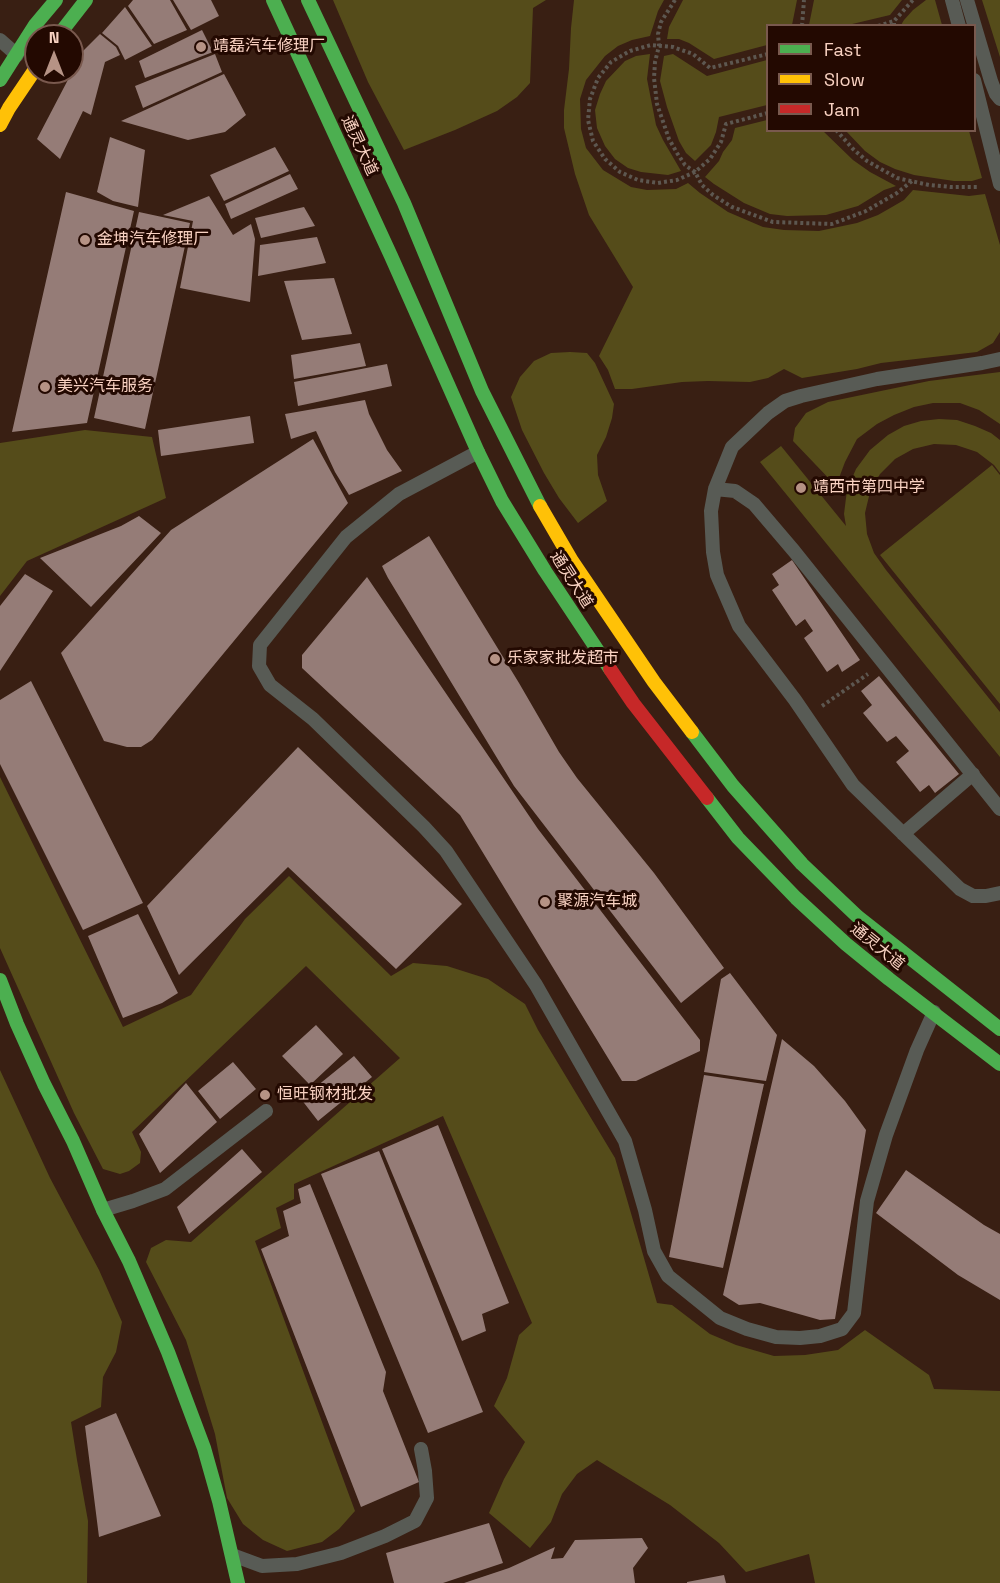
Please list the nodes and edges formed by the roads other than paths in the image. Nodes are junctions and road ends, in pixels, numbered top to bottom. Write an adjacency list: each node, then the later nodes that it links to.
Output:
1 (56, 0): 12 (highway)
2 (86, 0): 7 (highway)
3 (273, 0): 20 (highway, 通灵大道)
4 (308, 0): 28 (highway, 通灵大道)
5 (952, 0): 8 (lane)
6 (967, 0): 9 (lane)
7 (67, 24)
8 (958, 24)
9 (974, 24)
10 (976, 30): 16 (lane)
11 (0, 40): 12 (lane)
12 (16, 55): 13 (highway)
13 (1, 76)
14 (25, 84): 17 (highway)
15 (976, 85): 18 (lane)
16 (1000, 99)
17 (0, 125)
18 (1000, 184)
19 (1000, 359): 21 (lane)
20 (478, 452): 27 (highway, 通灵大道); 27 (lane)
21 (715, 489): 22 (lane); 24 (lane)
22 (973, 774): 23 (lane); 24 (lane)
23 (1000, 809)
24 (903, 834): 25 (lane)
25 (1000, 893)
26 (0, 980): 31 (highway)
27 (934, 1012): 29 (highway, 通灵大道)
28 (1000, 1029)
29 (1000, 1064)
30 (266, 1111): 31 (lane)
31 (103, 1210): 33 (highway)
32 (421, 1449): 33 (lane)
33 (231, 1555): 34 (highway)
34 (238, 1583)

